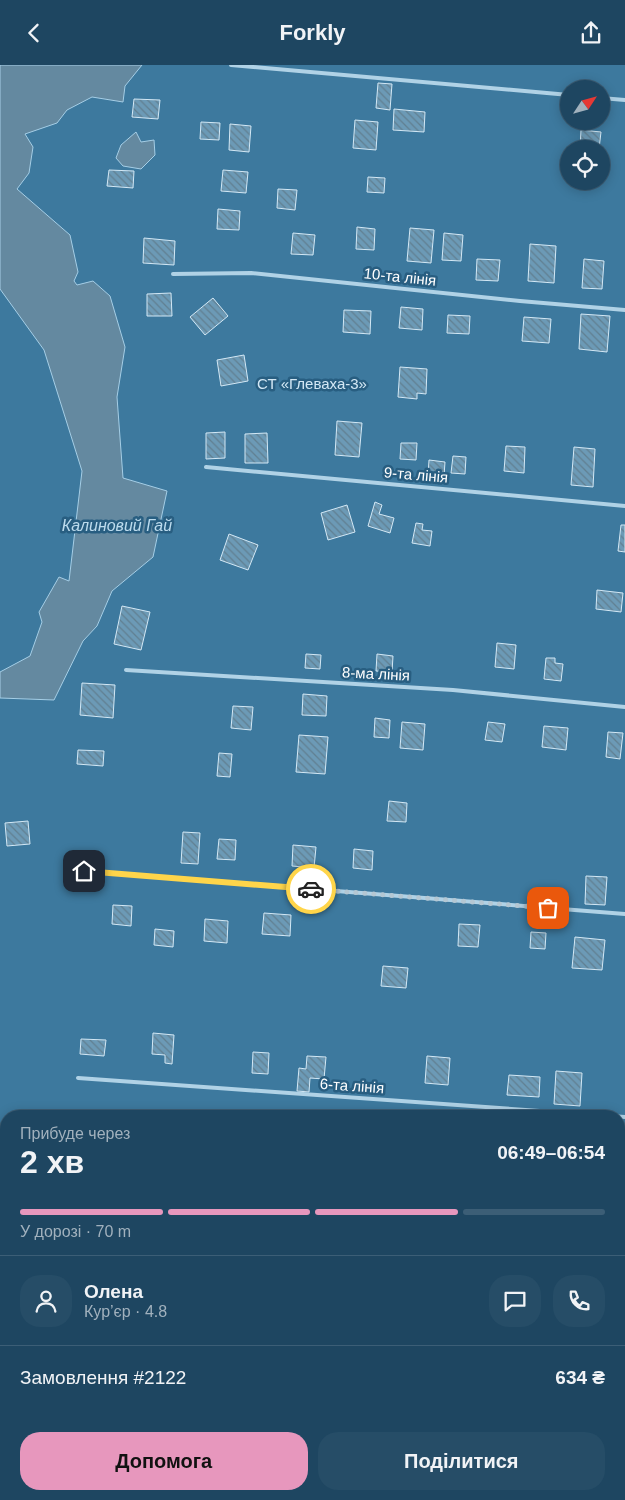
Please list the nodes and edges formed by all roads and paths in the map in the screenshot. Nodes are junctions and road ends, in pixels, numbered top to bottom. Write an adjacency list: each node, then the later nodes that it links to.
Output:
1 (231, 65): 2 (lane)
2 (560, 94)
3 (610, 99): 4 (lane)
4 (625, 100)
5 (173, 274): 6 (lane, 10-та лінія)
6 (625, 310)
7 (206, 467): 8 (lane, 9-та лінія)
8 (625, 506)
9 (126, 670): 10 (lane, 8-ма лінія)
10 (625, 707)
11 (84, 871): 12 (lane)
12 (625, 914)
13 (78, 1078): 14 (lane, 6-та лінія)
14 (527, 1110)

